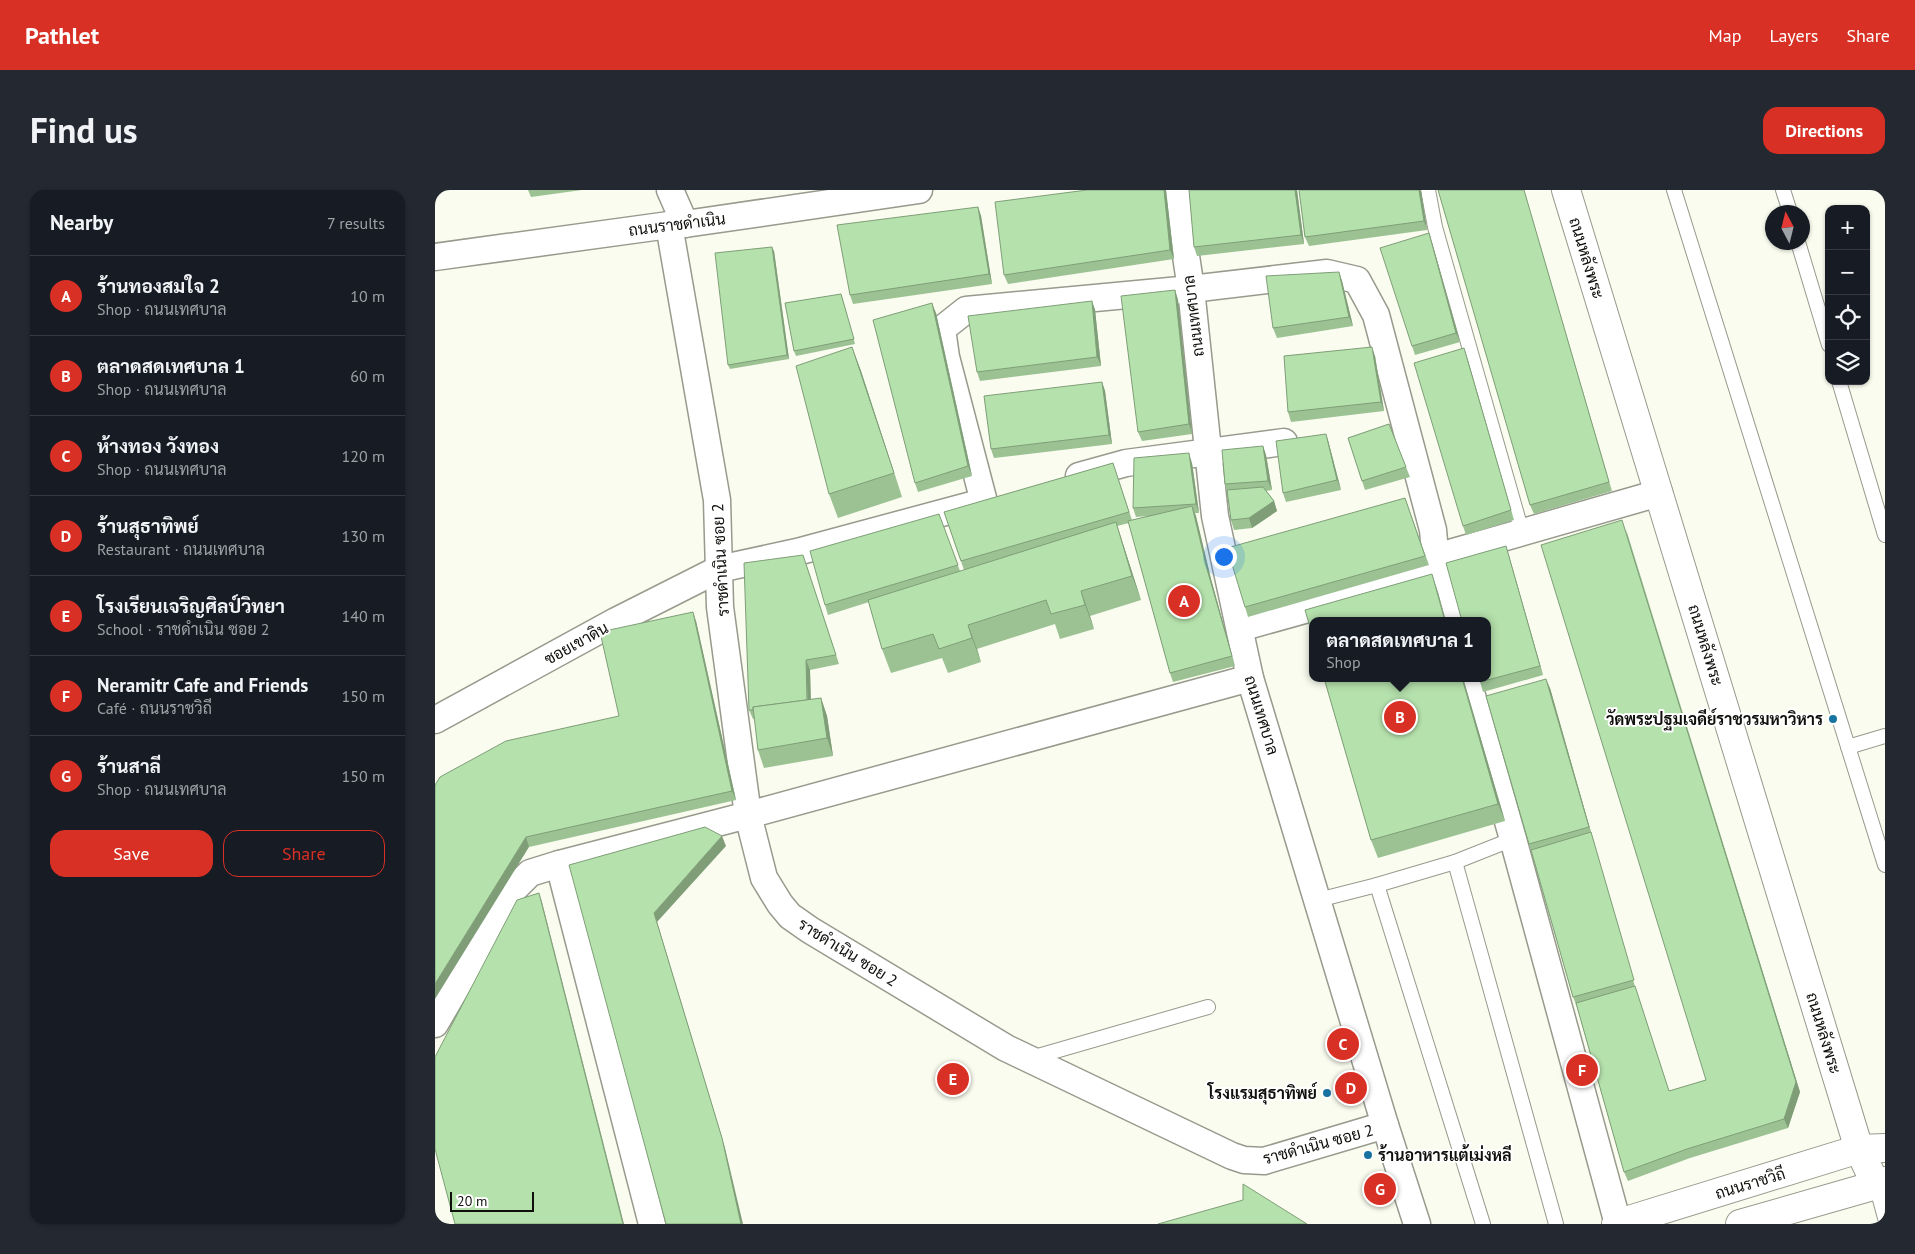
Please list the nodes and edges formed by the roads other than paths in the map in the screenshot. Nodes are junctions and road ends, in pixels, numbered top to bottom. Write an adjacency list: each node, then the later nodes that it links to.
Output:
1 (670, 190): 9 (street, ราชดำเนิน ซอย 2)
2 (919, 190): 9 (street, ถนนราชดำเนิน)
3 (1176, 190): 12 (street, ถนนเทศบาล)
4 (1428, 190): 19 (lane)
5 (1566, 190): 18 (main road, ถนนหลังพระ)
6 (1674, 190): 29 (lane)
7 (1783, 190): 8 (lane)
8 (1787, 205)
9 (677, 224): 11 (street, ถนนราชดำเนิน); 22 (street, ราชดำเนิน ซอย 2)
10 (1800, 250): 13 (lane)
11 (435, 257)
12 (1191, 289): 16 (street, ถนนเทศบาล); 21 (street); 22 (street, ซอยเขาดิน)
13 (1827, 340)
14 (1840, 385): 20 (lane)
15 (1284, 442): 16 (street)
16 (1209, 452): 17 (street); 24 (street, ถนนเทศบาล)
17 (1060, 481)
18 (1659, 493): 19 (street); 41 (main road, ถนนหลังพระ)
19 (1523, 532): 21 (street)
20 (1885, 535)
21 (1437, 565): 23 (street); 24 (street)
22 (719, 570): 27 (street, ซอยเขาดิน); 30 (street, ราชดำเนิน ซอย 2)
23 (1449, 617)
24 (1239, 628): 25 (street, ถนนเทศบาล)
25 (1250, 678): 30 (street); 36 (street, ถนนเทศบาล)
26 (1468, 682): 31 (street)
27 (435, 720)
28 (1885, 736): 29 (lane)
29 (1848, 747): 34 (lane)
30 (748, 815): 33 (street); 39 (street, ราชดำเนิน ซอย 2)
31 (1513, 838): 32 (lane); 48 (street)
32 (1455, 862): 35 (lane); 47 (lane)
33 (559, 864): 38 (street); 44 (street)
34 (1885, 865)
35 (1377, 885): 36 (lane); 46 (lane)
36 (1318, 900): 40 (street, ถนนเทศบาล)
37 (1208, 1008): 39 (lane)
38 (435, 1024)
39 (1028, 1059): 40 (street, ราชดำเนิน ซอย 2)
40 (1385, 1125): 45 (street, ถนนเทศบาล)
41 (1872, 1149): 42 (main road, ถนนหลังพระ); 48 (main road, ถนนราชวิถี)
42 (1880, 1183): 43 (lane); 49 (main road)
43 (1885, 1218)
44 (652, 1224)
45 (1417, 1224)
46 (1483, 1224)
47 (1556, 1224)
48 (1617, 1224)
49 (1740, 1224)

